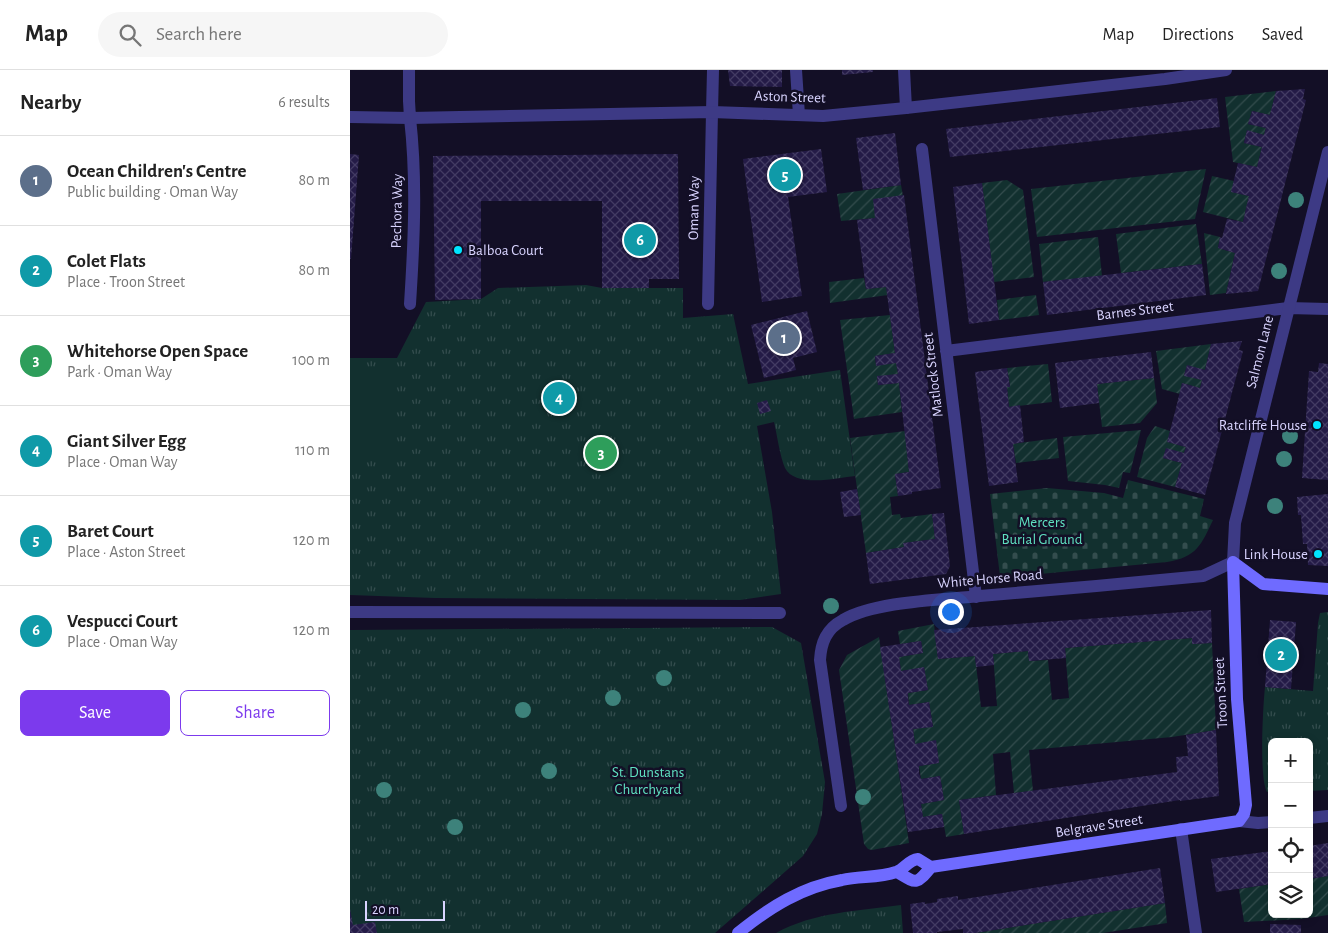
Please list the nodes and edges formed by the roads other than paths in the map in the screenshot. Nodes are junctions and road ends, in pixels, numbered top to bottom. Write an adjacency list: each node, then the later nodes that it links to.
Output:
1 (409, 70): 10 (street, Pechora Way)
2 (713, 70): 7 (street, Oman Way)
3 (796, 70): 8 (street)
4 (904, 70): 6 (street)
5 (1226, 70): 6 (street, Aston Street)
6 (906, 108): 8 (street, Aston Street)
7 (712, 112): 8 (street, Aston Street); 10 (street, Aston Street); 14 (street, Oman Way)
8 (799, 115)
9 (350, 117): 10 (street, Aston Street)
10 (410, 118): 13 (street, Pechora Way)
11 (922, 149): 17 (street, Matlock Street)
12 (1328, 152): 15 (street, Salmon Lane)
13 (410, 304)
14 (708, 304)
15 (1288, 308): 16 (street, Barnes Street); 17 (street, Barnes Street); 18 (street, Salmon Lane)
16 (1328, 309)
17 (946, 351): 20 (street, Matlock Street)
18 (1233, 562): 19 (main road); 20 (street, White Horse Road); 26 (main road, Troon Street)
19 (1328, 589)
20 (976, 597): 23 (street, White Horse Road)
21 (350, 612): 22 (street)
22 (780, 613)
23 (841, 806)
24 (1328, 816): 25 (street)
25 (1313, 818)
26 (1239, 821): 27 (street, Belgrave Street); 28 (main road, Belgrave Street)
27 (1268, 822)
28 (1181, 829): 29 (main road, Belgrave Street); 32 (street)
29 (931, 867): 30 (main road, Belgrave Street); 30 (main road, Belgrave Street)
30 (897, 872): 31 (main road, Belgrave Street)
31 (738, 933)
32 (1196, 933)

